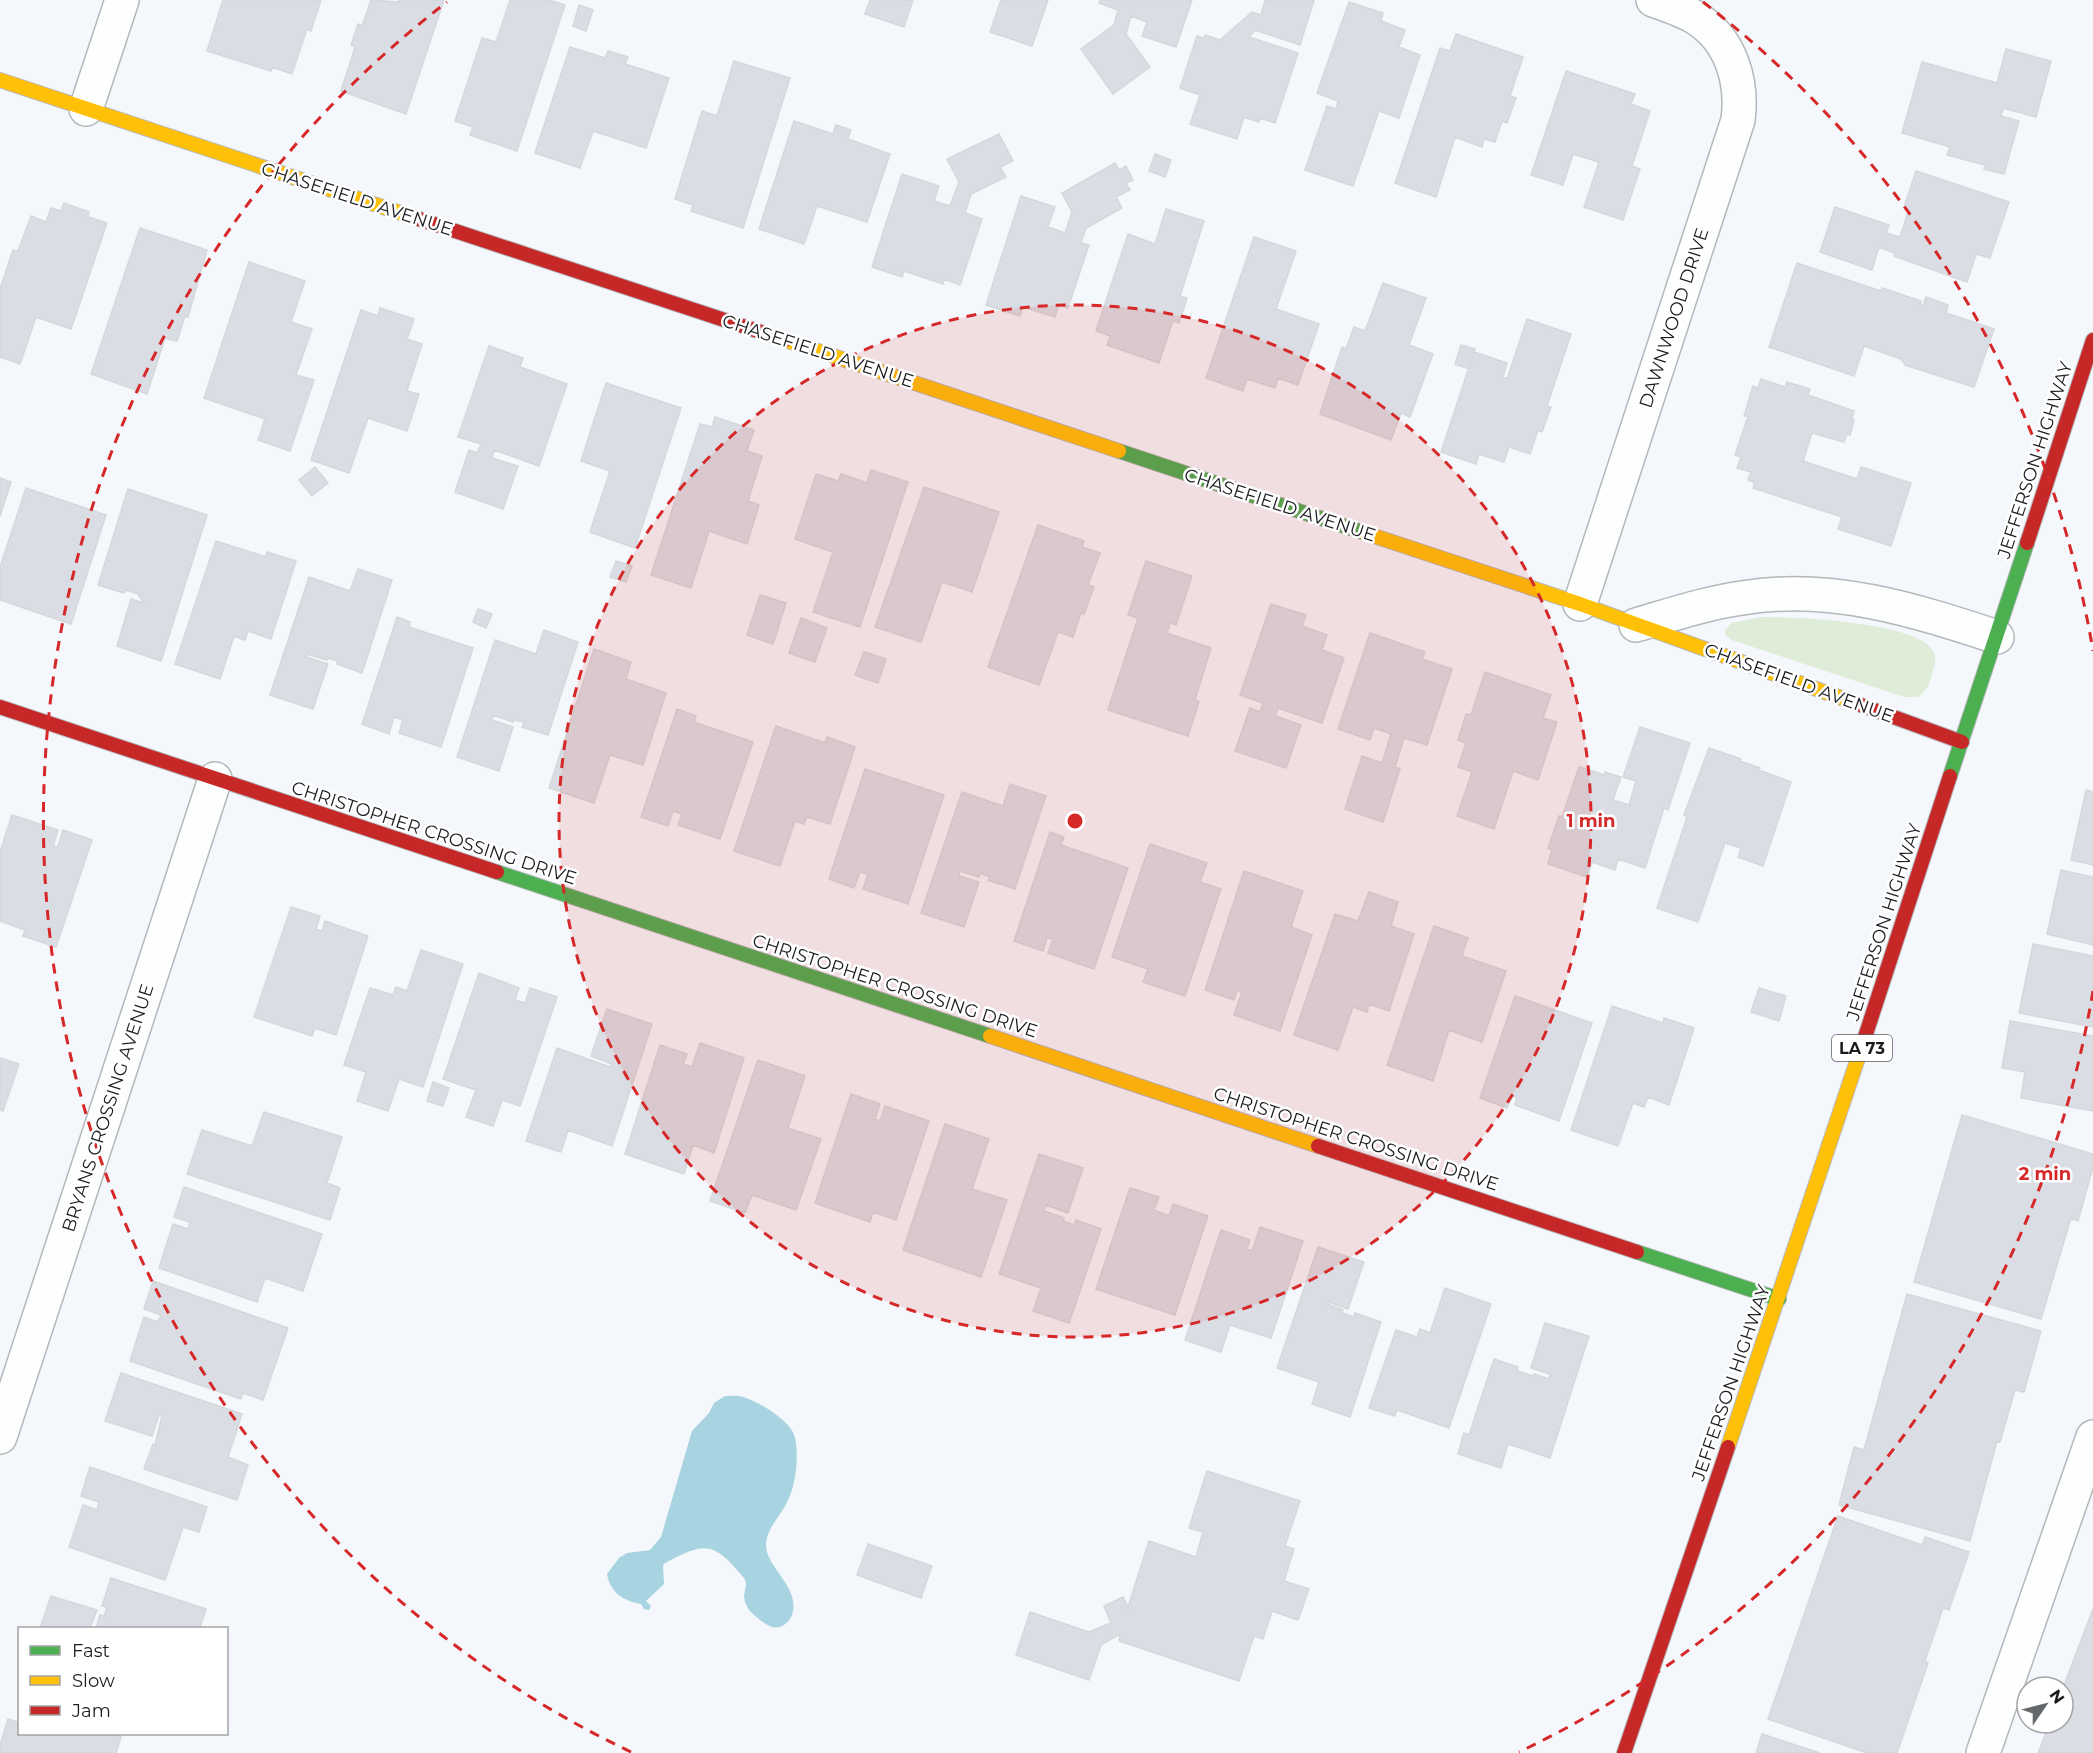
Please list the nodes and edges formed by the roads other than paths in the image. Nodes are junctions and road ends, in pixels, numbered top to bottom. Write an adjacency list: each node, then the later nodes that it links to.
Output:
1 (122, 0): 4 (street)
2 (1653, 0): 7 (street, DAWNWOOD DRIVE)
3 (0, 80): 4 (street, CHASEFIELD AVENUE)
4 (86, 109): 7 (street, CHASEFIELD AVENUE)
5 (2093, 340): 6 (street, JEFFERSON HIGHWAY / LA 73)
6 (2083, 404): 9 (street, JEFFERSON HIGHWAY / LA 73)
7 (1580, 604): 8 (street, CHASEFIELD AVENUE)
8 (1636, 625): 9 (street); 11 (street, CHASEFIELD AVENUE)
9 (1996, 637): 11 (street, JEFFERSON HIGHWAY / LA 73)
10 (0, 707): 12 (street, CHRISTOPHER CROSSING DRIVE)
11 (1962, 742): 13 (street, JEFFERSON HIGHWAY / LA 73)
12 (215, 779): 13 (street, CHRISTOPHER CROSSING DRIVE); 14 (street, BRYANS CROSSING AVENUE)
13 (1779, 1299): 16 (street, JEFFERSON HIGHWAY / LA 73)
14 (0, 1437)
15 (2093, 1437): 17 (street)
16 (1624, 1753)
17 (1983, 1753)

